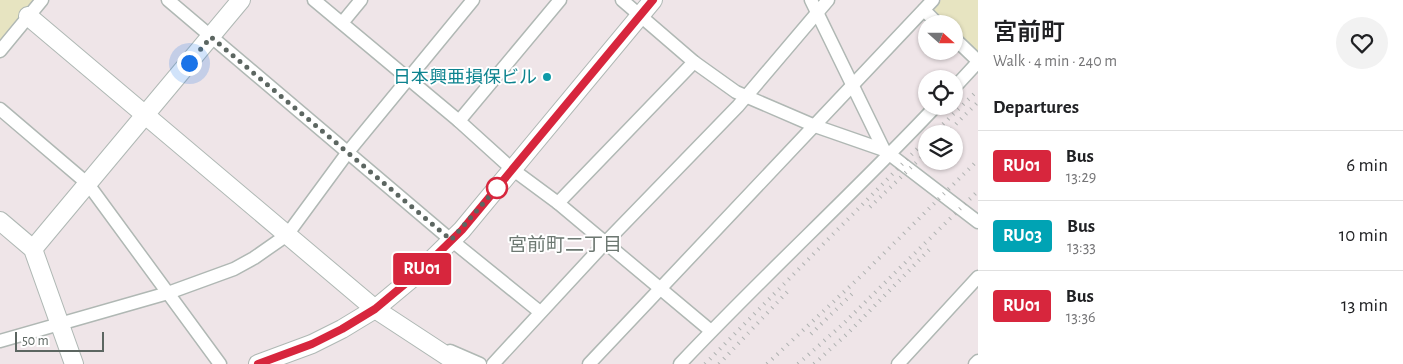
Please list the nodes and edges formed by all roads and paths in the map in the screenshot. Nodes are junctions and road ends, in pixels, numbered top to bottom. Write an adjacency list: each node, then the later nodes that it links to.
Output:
1 (42, 0): 16 (street)
2 (168, 0): 19 (street)
3 (241, 0): 19 (street)
4 (314, 0): 18 (street)
5 (361, 0): 18 (street)
6 (473, 0): 24 (street)
7 (560, 0): 31 (street)
8 (622, 0): 17 (street)
9 (653, 0): 17 (street)
10 (811, 0): 14 (street)
11 (828, 0): 14 (street)
12 (933, 0): 13 (street)
13 (924, 10): 15 (street); 26 (street)
14 (817, 14): 26 (street); 27 (street)
15 (929, 15)
16 (28, 16): 21 (street); 30 (street)
17 (640, 16): 22 (street); 35 (street)
18 (342, 23): 24 (street)
19 (211, 37): 30 (street); 33 (street)
20 (963, 47): 23 (street)
21 (0, 51)
22 (694, 62): 27 (street); 37 (street)
23 (978, 62): 25 (street)
24 (408, 78): 31 (street); 33 (street)
25 (963, 78)
26 (853, 85): 32 (street); 34 (street)
27 (746, 97): 32 (street); 42 (street)
28 (0, 109): 36 (street)
29 (927, 115): 34 (street)
30 (146, 116): 36 (street); 40 (street)
31 (459, 120): 35 (street)
32 (816, 126): 34 (street); 45 (street)
33 (348, 152): 40 (street); 41 (street)
34 (888, 152): 39 (street); 50 (street)
35 (512, 169): 37 (street); 41 (street)
36 (88, 184): 43 (street); 46 (street)
37 (558, 203): 42 (street)
38 (0, 221): 43 (street)
39 (978, 222)
40 (287, 235): 46 (street); 47 (street)
41 (451, 240): 47 (street); 48 (street)
42 (605, 243): 45 (street); 48 (street)
43 (33, 250): 49 (street)
44 (978, 277): 54 (street)
45 (660, 288): 50 (street); 62 (street)
46 (168, 293): 49 (street); 56 (street)
47 (375, 309): 51 (street); 57 (street)
48 (540, 312): 61 (street)
49 (61, 324): 52 (street); 55 (street)
50 (711, 331): 63 (street)
51 (420, 339): 58 (street); 59 (street); 60 (street)
52 (0, 341)
53 (978, 360): 64 (street)
54 (906, 362)
55 (74, 364)
56 (220, 364)
57 (258, 364)
58 (444, 364)
59 (458, 364)
60 (480, 364)
61 (493, 364)
62 (589, 364)
63 (680, 364)
64 (975, 364)

